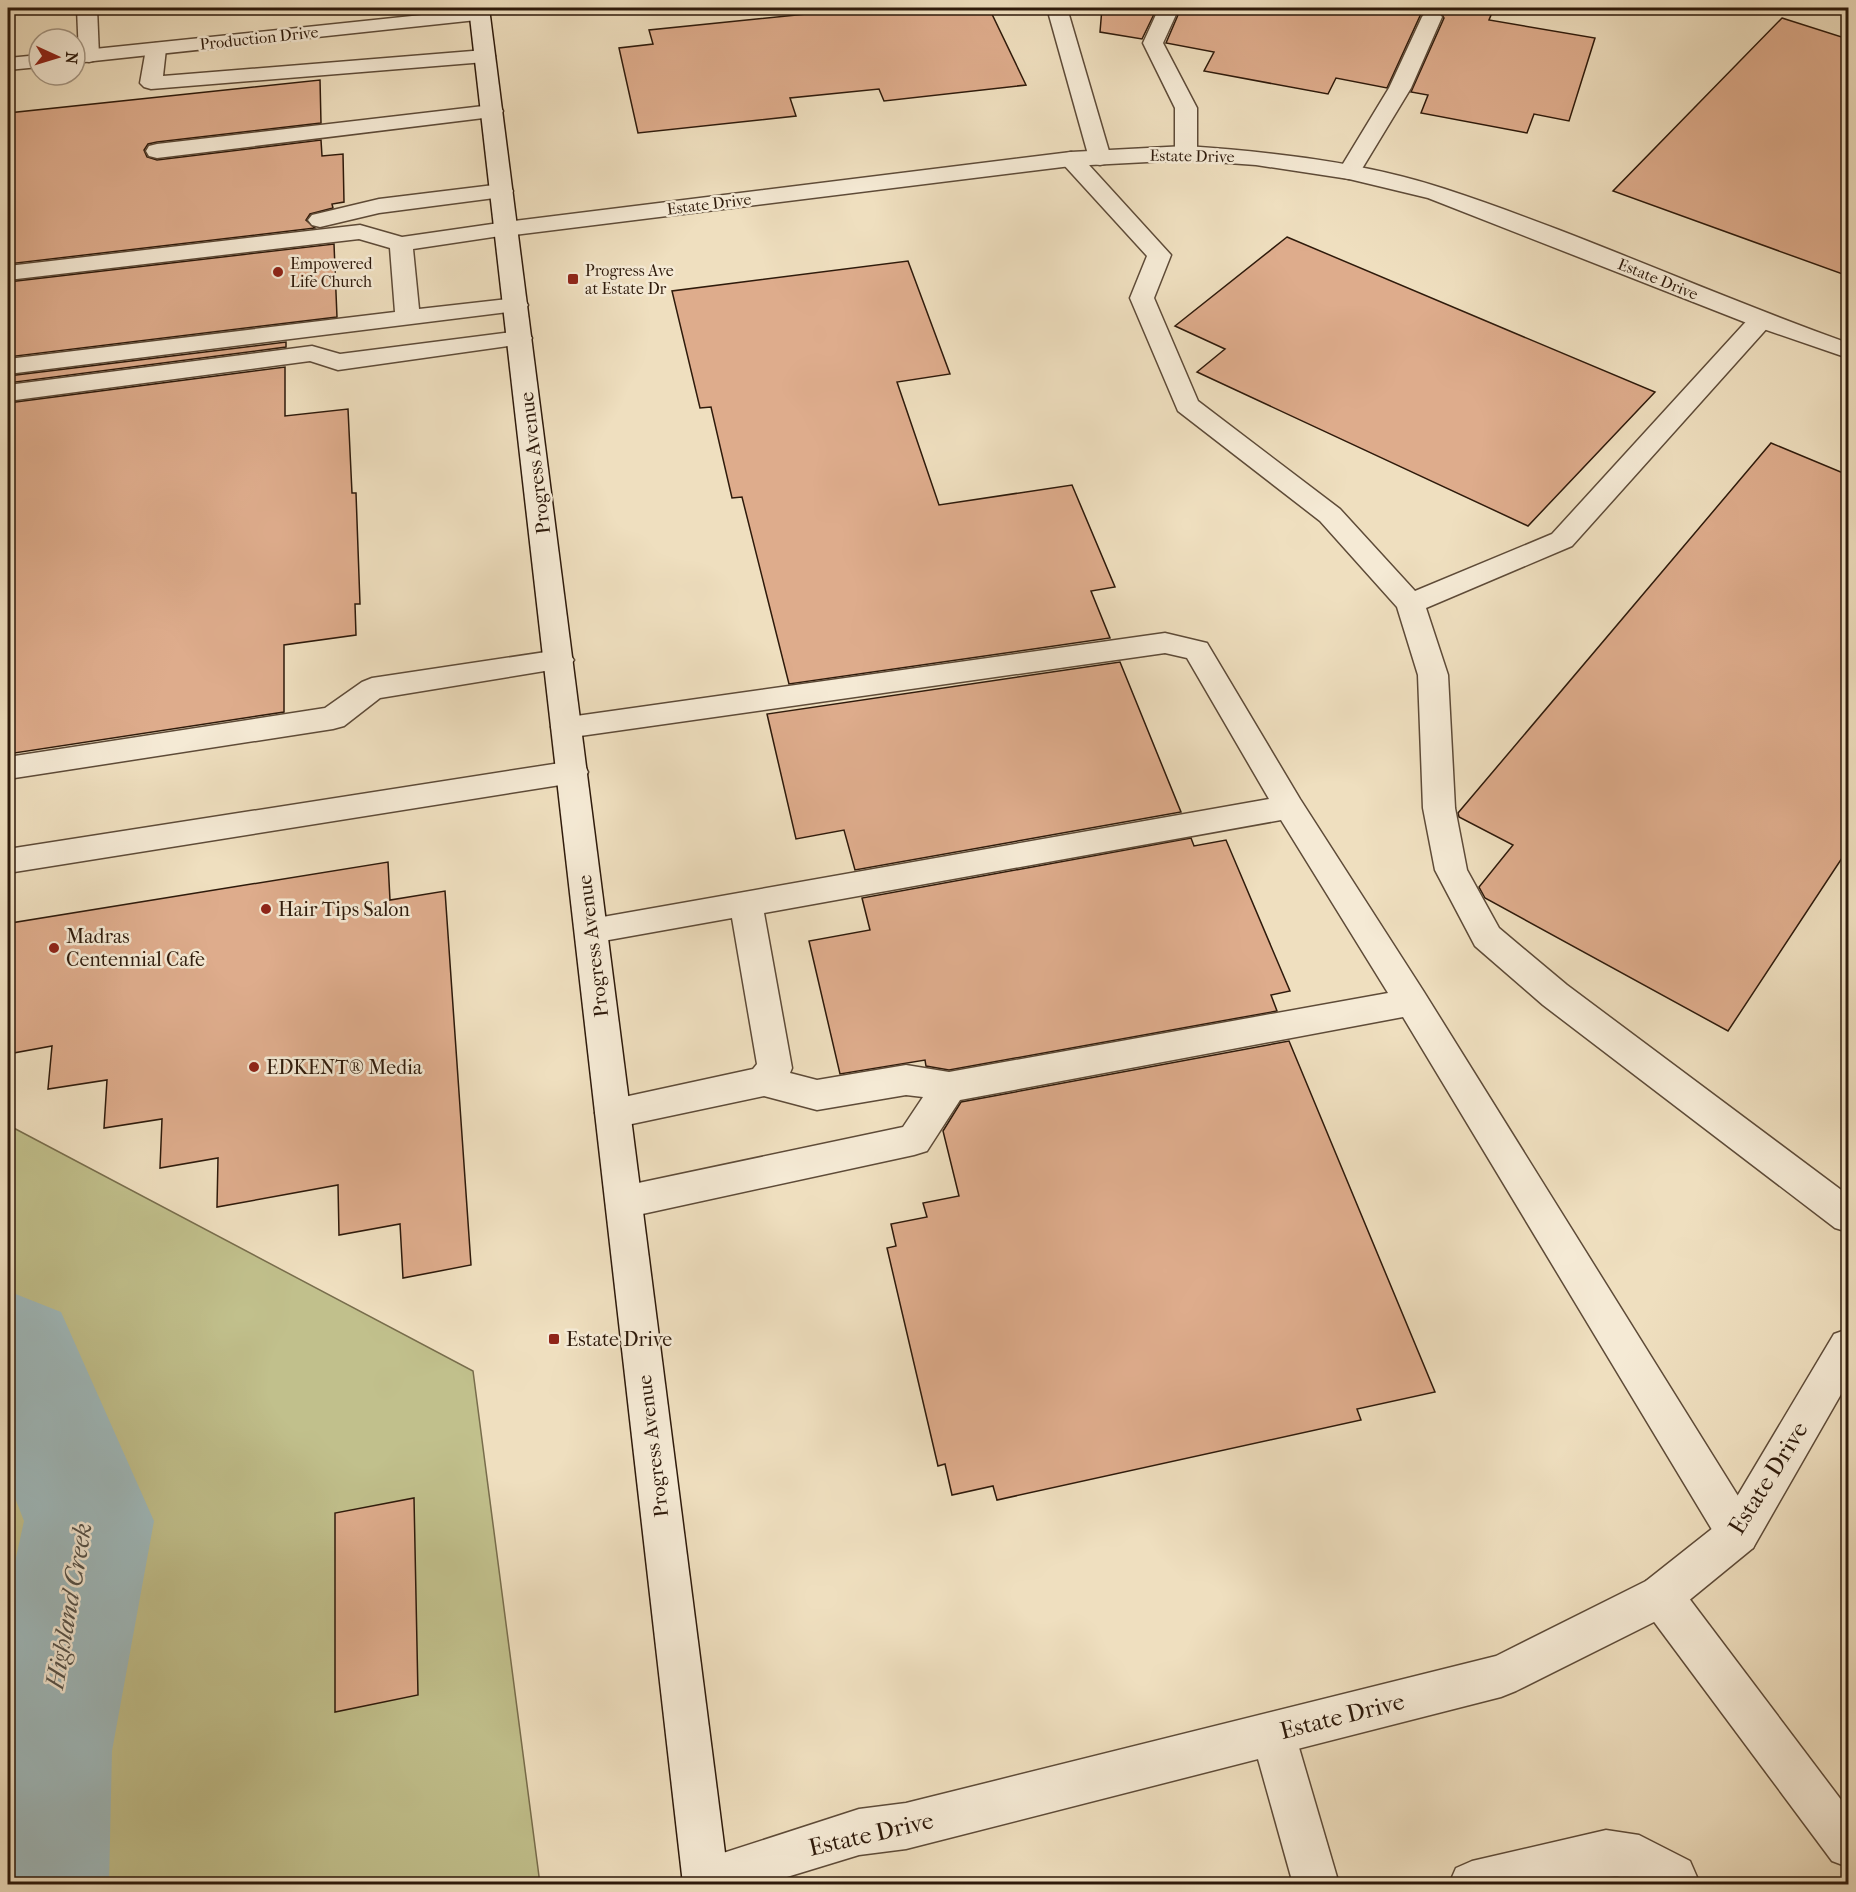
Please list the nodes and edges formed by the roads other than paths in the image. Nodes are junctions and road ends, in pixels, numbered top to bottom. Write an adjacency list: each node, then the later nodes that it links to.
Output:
1 (87, 8): 6 (street)
2 (1057, 8): 15 (street)
3 (1169, 8): 14 (street)
4 (479, 11): 7 (street, Production Drive); 9 (street, Progress Avenue)
5 (1432, 17): 16 (street)
6 (85, 27)
7 (156, 49): 8 (street, Production Drive); 9 (street)
8 (87, 56)
9 (485, 56): 12 (street, Progress Avenue)
10 (27, 62): 11 (street)
11 (8, 64)
12 (492, 111): 13 (street); 17 (street, Progress Avenue)
13 (157, 151)
14 (1186, 153): 15 (street, Estate Drive); 16 (street, Estate Drive)
15 (1086, 159): 18 (street, Estate Drive); 28 (street)
16 (1348, 172): 23 (street, Estate Drive)
17 (502, 191): 18 (street, Progress Avenue); 20 (street)
18 (506, 229): 19 (street, Estate Drive); 24 (street, Progress Avenue)
19 (401, 244): 21 (street); 22 (street)
20 (8, 256)
21 (8, 273)
22 (408, 319): 24 (street); 26 (street)
23 (1761, 320): 25 (street, Estate Drive); 28 (street)
24 (518, 322): 27 (street); 29 (street, Progress Avenue)
25 (1848, 351)
26 (8, 367)
27 (8, 393)
28 (1410, 604): 42 (street)
29 (559, 660): 30 (street, Progress Avenue); 31 (street)
30 (566, 727): 32 (street, Progress Avenue); 33 (street)
31 (8, 768)
32 (573, 772): 34 (street); 36 (street, Progress Avenue)
33 (1289, 807): 35 (street); 37 (street)
34 (8, 861)
35 (746, 903): 36 (street); 38 (street)
36 (592, 930): 40 (street, Progress Avenue)
37 (1412, 1002): 39 (street); 44 (street)
38 (764, 1081): 39 (street); 40 (street)
39 (949, 1087): 41 (street)
40 (613, 1113): 41 (street, Progress Avenue)
41 (624, 1202): 48 (street, Progress Avenue)
42 (1848, 1216)
43 (1845, 1361): 44 (street, Estate Drive)
44 (1738, 1534): 45 (street, Estate Drive)
45 (1661, 1596): 46 (street, Estate Drive); 47 (street)
46 (1273, 1734): 48 (street, Estate Drive); 49 (street)
47 (1848, 1845)
48 (706, 1882)
49 (1316, 1884)
50 (1473, 1884): 51 (street)
51 (1677, 1884)

